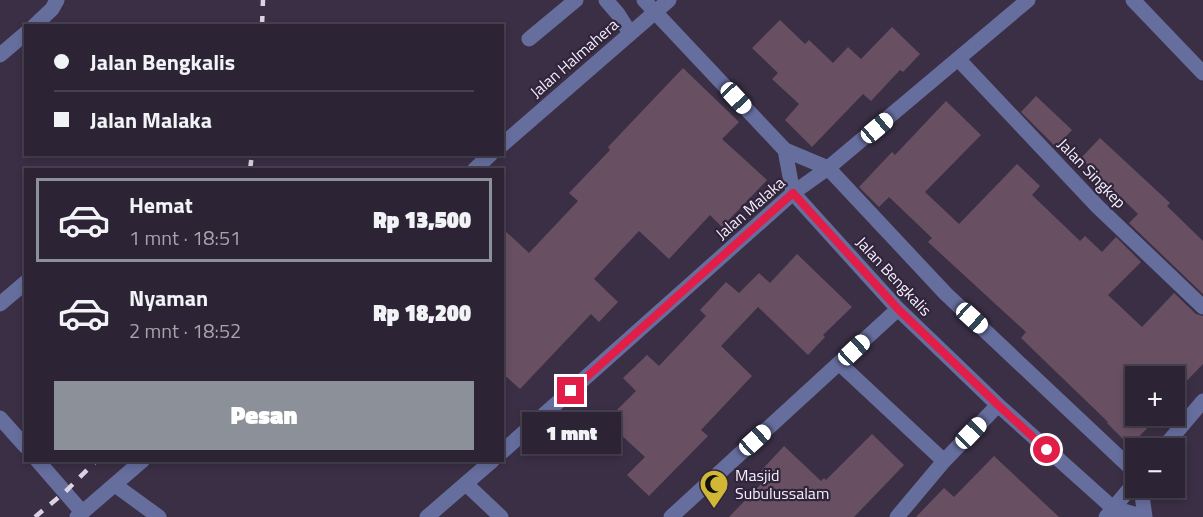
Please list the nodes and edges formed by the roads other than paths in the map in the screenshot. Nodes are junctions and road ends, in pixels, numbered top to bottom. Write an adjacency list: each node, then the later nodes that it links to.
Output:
1 (57, 0): 9 (street)
2 (576, 0): 12 (street)
3 (606, 0): 10 (street)
4 (644, 0): 8 (street, Jalan Bengkalis)
5 (669, 0): 8 (street, Jalan Halmahera)
6 (1028, 0): 14 (street, Jalan Malaka)
7 (1133, 0): 15 (street)
8 (655, 12): 10 (street, Jalan Halmahera); 17 (street, Jalan Bengkalis)
9 (36, 24)
10 (630, 33): 16 (street, Jalan Halmahera)
11 (24, 35): 13 (street)
12 (529, 39)
13 (0, 55)
14 (959, 60): 20 (street, Jalan Malaka); 24 (street, Jalan Singkep)
15 (1203, 73)
16 (504, 143)
17 (785, 150): 20 (street, Jalan Bengkalis); 21 (street)
18 (489, 156): 19 (street)
19 (476, 168)
20 (828, 168): 21 (street, Jalan Malaka); 37 (street, Jalan Bengkalis)
21 (793, 193): 25 (street, Jalan Bengkalis); 32 (street, Jalan Malaka)
22 (24, 284): 23 (street)
23 (0, 304)
24 (1203, 307)
25 (898, 309): 26 (street); 28 (street, Jalan Bengkalis)
26 (840, 364): 33 (street); 47 (street)
27 (1203, 401): 30 (street)
28 (998, 405): 33 (street); 42 (street, Jalan Bengkalis)
29 (0, 418): 31 (street)
30 (1172, 438)
31 (24, 445)
32 (504, 450)
33 (944, 461): 48 (street)
34 (39, 462): 43 (street)
35 (141, 462): 38 (street)
36 (491, 462): 39 (street)
37 (1125, 463)
38 (115, 484): 43 (street); 44 (street)
39 (466, 484): 45 (street); 46 (street)
40 (1125, 495): 42 (street)
41 (1142, 498): 49 (street, Jalan Bengkalis)
42 (1110, 513): 49 (street, Jalan Bengkalis)
43 (80, 515)
44 (159, 517)
45 (427, 517)
46 (501, 517)
47 (670, 517)
48 (897, 517)
49 (1145, 517)

